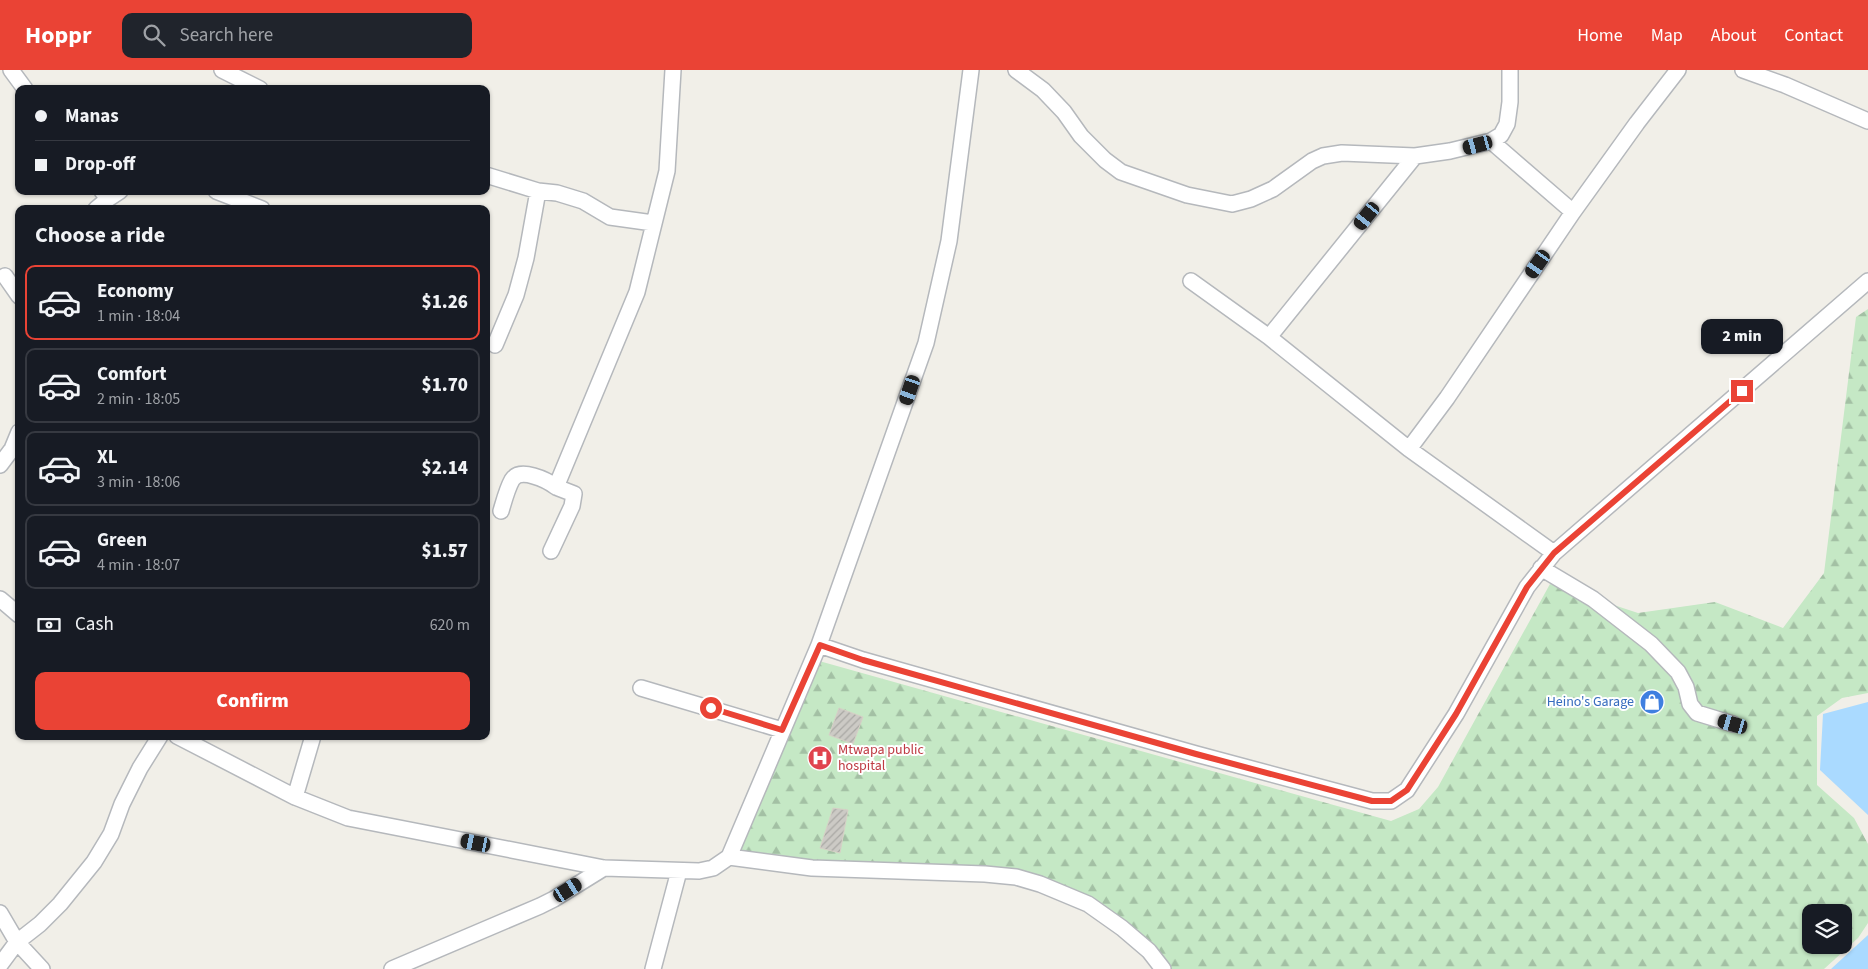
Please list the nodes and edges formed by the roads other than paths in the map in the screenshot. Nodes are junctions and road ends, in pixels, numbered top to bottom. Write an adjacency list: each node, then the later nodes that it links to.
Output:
1 (11, 70): 10 (street)
2 (222, 70): 11 (street)
3 (673, 70): 22 (street)
4 (971, 70): 39 (street)
5 (1016, 70): 14 (street)
6 (1510, 70): 13 (street)
7 (1678, 70): 21 (street)
8 (1743, 70): 9 (street)
9 (1761, 73): 12 (street)
10 (22, 85)
11 (252, 85)
12 (1868, 121)
13 (1492, 141): 14 (street); 21 (street)
14 (1416, 156): 27 (street)
15 (490, 176): 16 (street)
16 (538, 191): 22 (street); 28 (street)
17 (109, 195): 19 (street)
18 (226, 195): 20 (street)
19 (100, 205)
20 (252, 205)
21 (1573, 212): 30 (street)
22 (653, 223): 32 (street)
23 (8, 274): 26 (street)
24 (1191, 281): 27 (street)
25 (1868, 281): 35 (street)
26 (15, 288)
27 (1269, 337): 30 (street)
28 (495, 346)
29 (15, 442): 31 (street)
30 (1409, 449): 35 (street)
31 (0, 465)
32 (556, 487): 33 (street); 34 (street)
33 (501, 511)
34 (551, 551)
35 (1554, 553): 36 (street)
36 (1540, 568): 39 (street); 41 (street)
37 (0, 599): 38 (street)
38 (15, 612)
39 (820, 645): 42 (street)
40 (641, 688): 42 (street)
41 (1733, 724)
42 (782, 730): 47 (street)
43 (158, 740): 51 (street)
44 (185, 740): 46 (street)
45 (312, 740): 46 (street)
46 (295, 797): 48 (street)
47 (729, 857): 49 (street); 56 (street)
48 (604, 868): 49 (street); 54 (street)
49 (678, 871): 55 (street)
50 (0, 913): 51 (street)
51 (17, 942): 52 (street); 53 (street)
52 (0, 965)
53 (42, 969)
54 (392, 969)
55 (653, 969)
56 (1163, 969)

